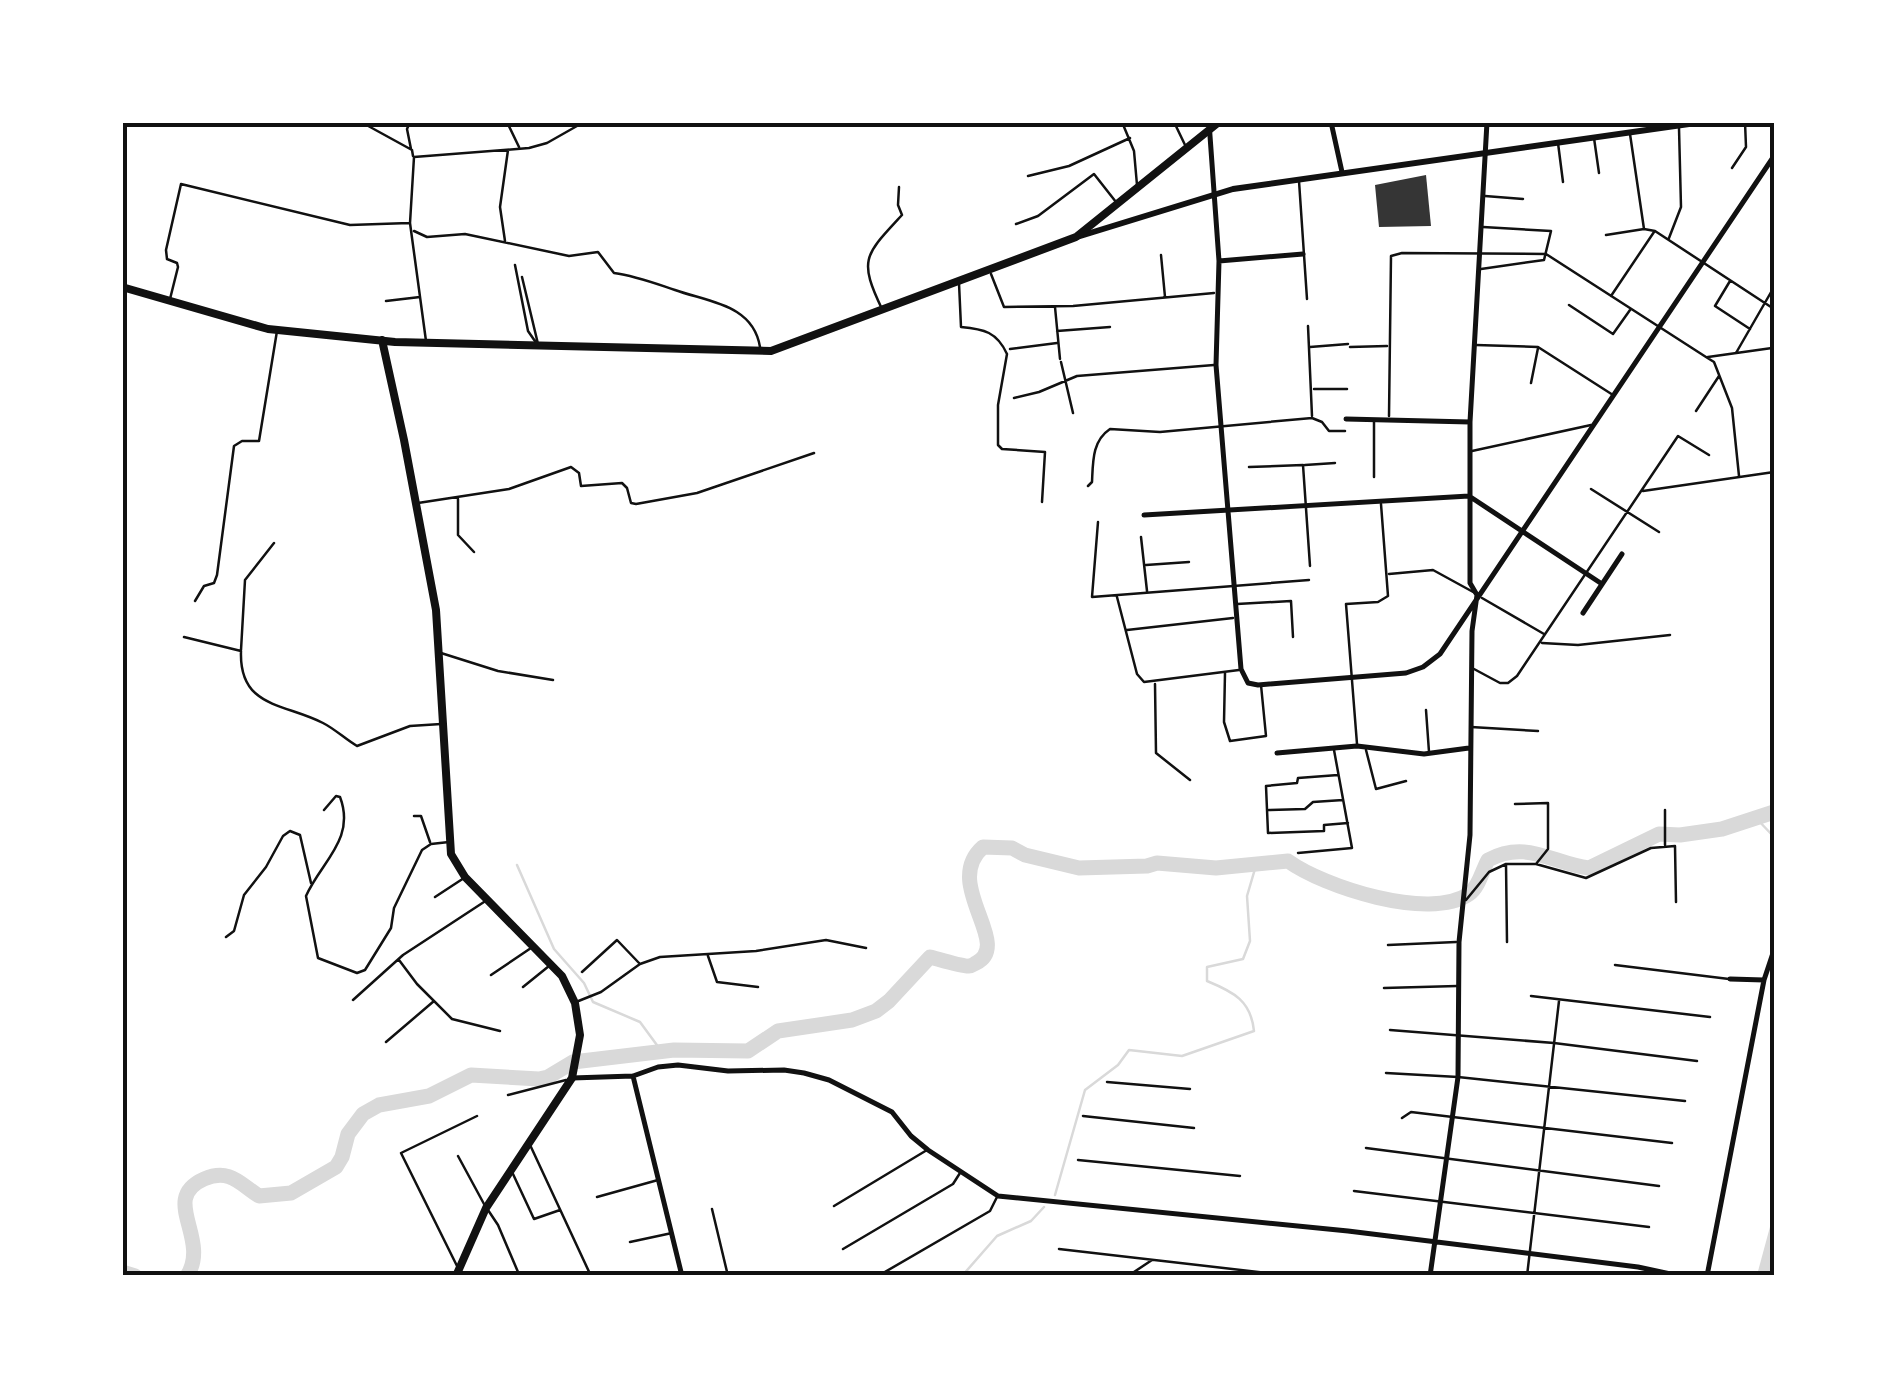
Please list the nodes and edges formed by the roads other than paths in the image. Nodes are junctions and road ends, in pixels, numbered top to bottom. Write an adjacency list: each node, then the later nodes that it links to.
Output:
1 (361, 122): 21 (lane)
2 (410, 122): 21 (lane)
3 (507, 122): 19 (lane)
4 (584, 122): 19 (lane)
5 (1122, 122): 17 (lane)
6 (1174, 122): 20 (lane)
7 (1219, 122): 13 (main road)
8 (1331, 122): 27 (street)
9 (1487, 122): 23 (street)
10 (1628, 122): 15 (street)
11 (1704, 122): 14 (street)
12 (1744, 122): 26 (lane)
13 (1210, 126): 20 (main road); 34 (street)
14 (1679, 126): 15 (street); 46 (lane)
15 (1630, 132): 16 (street); 41 (lane)
16 (1594, 137): 18 (street); 28 (lane)
17 (1130, 138): 29 (lane); 32 (lane)
18 (1558, 141): 23 (street); 31 (lane)
19 (520, 148): 22 (lane)
20 (1187, 148): 32 (main road)
21 (412, 150): 25 (lane)
22 (508, 150): 25 (lane); 47 (lane)
23 (1486, 152): 27 (street); 35 (street)
24 (1774, 156): 53 (street)
25 (414, 157): 38 (lane)
26 (1732, 168)
27 (1342, 172): 30 (street)
28 (1599, 173)
29 (1028, 176)
30 (1298, 179): 34 (street); 50 (lane)
31 (1563, 182)
32 (1137, 186): 37 (main road)
33 (899, 187): 73 (lane)
34 (1213, 194): 45 (street); 52 (street)
35 (1482, 196): 36 (lane); 40 (street)
36 (1523, 200)
37 (1116, 203): 39 (lane); 45 (main road)
38 (410, 223): 42 (lane); 68 (lane)
39 (1016, 224)
40 (1481, 227): 48 (street); 51 (lane)
41 (1644, 228): 43 (lane); 44 (lane)
42 (414, 231): 47 (lane); 64 (lane)
43 (1655, 231): 46 (lane); 63 (lane)
44 (1606, 235)
45 (1076, 237): 55 (main road)
46 (1669, 239): 53 (lane)
47 (505, 242): 91 (lane)
48 (1480, 253): 51 (lane); 56 (street); 87 (lane)
49 (1161, 254): 65 (lane)
50 (1302, 254): 52 (street); 66 (lane)
51 (1546, 254): 56 (lane); 63 (lane)
52 (1219, 261): 62 (street)
53 (1704, 262): 58 (lane); 77 (street)
54 (514, 265): 85 (lane)
55 (990, 270): 59 (main road); 71 (lane)
56 (1479, 270): 84 (street)
57 (522, 277): 85 (lane)
58 (1731, 279): 69 (lane); 80 (lane)
59 (959, 282): 73 (main road); 127 (lane)
60 (1774, 288): 69 (lane)
61 (123, 290): 68 (main road)
62 (1216, 293): 65 (lane); 94 (street)
63 (1611, 296): 72 (lane)
64 (422, 297): 67 (lane); 82 (lane)
65 (1165, 298): 71 (lane)
66 (1308, 300)
67 (386, 301)
68 (170, 302): 78 (main road)
69 (1767, 302): 74 (lane); 80 (lane)
70 (1568, 305): 72 (lane)
71 (1055, 306): 79 (lane)
72 (1631, 309): 77 (lane)
73 (883, 310): 91 (main road)
74 (1774, 310)
75 (1308, 326): 86 (lane)
76 (1110, 327): 79 (lane)
77 (1659, 327): 93 (lane); 100 (street)
78 (277, 330): 81 (main road); 151 (lane)
79 (1057, 330): 83 (lane)
80 (1751, 330): 92 (lane)
81 (382, 340): 82 (main road); 128 (main road)
82 (426, 343): 85 (main road)
83 (1058, 343): 90 (lane); 96 (lane)
84 (1474, 345): 88 (lane); 108 (street)
85 (538, 346): 91 (main road)
86 (1309, 346): 87 (lane); 98 (lane)
87 (1388, 346): 107 (lane)
88 (1538, 347): 97 (lane); 100 (lane)
89 (1772, 348): 92 (lane)
90 (1010, 350)
91 (761, 352)
92 (1736, 353): 93 (lane)
93 (1706, 357): 95 (lane)
94 (1216, 365): 96 (lane); 110 (street)
95 (1720, 374): 102 (lane); 119 (lane)
96 (1067, 382): 101 (lane); 103 (lane)
97 (1530, 384)
98 (1311, 389): 99 (lane); 104 (lane)
99 (1347, 389)
100 (1614, 395): 109 (street)
101 (1014, 398)
102 (1696, 411)
103 (1073, 413)
104 (1312, 418): 110 (lane); 111 (lane)
105 (1346, 419): 106 (street)
106 (1374, 421): 107 (street); 120 (lane)
107 (1390, 421): 108 (street)
108 (1470, 422): 112 (street)
109 (1593, 424): 112 (lane); 134 (street)
110 (1220, 428): 121 (lane); 130 (street)
111 (1345, 431)
112 (1470, 451): 124 (street)
113 (814, 453): 125 (lane)
114 (1709, 455): 123 (lane)
115 (1335, 463): 116 (lane)
116 (1303, 465): 117 (lane); 129 (lane)
117 (1249, 468)
118 (1774, 472): 119 (lane)
119 (1739, 476): 123 (lane)
120 (1374, 477)
121 (1088, 486)
122 (1591, 489): 131 (lane)
123 (1642, 491): 131 (lane)
124 (1469, 496): 126 (street); 134 (street); 149 (street)
125 (458, 498): 128 (lane); 138 (lane)
126 (1380, 499): 129 (street); 144 (lane)
127 (1042, 502)
128 (416, 503): 162 (main road)
129 (1305, 504): 130 (street); 142 (lane)
130 (1227, 510): 132 (street); 147 (street)
131 (1627, 512): 135 (lane); 143 (lane)
132 (1144, 515)
133 (1098, 522): 150 (lane)
134 (1523, 531): 143 (street); 149 (street)
135 (1659, 532)
136 (1142, 537): 141 (lane)
137 (274, 544): 161 (lane)
138 (474, 552)
139 (1622, 554): 146 (street)
140 (1189, 562): 141 (lane)
141 (1144, 565): 148 (lane)
142 (1310, 566)
143 (1586, 573): 146 (street); 156 (lane)
144 (1387, 574): 149 (lane); 166 (lane)
145 (1309, 580): 147 (lane)
146 (1602, 584): 153 (street)
147 (1233, 585): 148 (lane); 152 (street)
148 (1147, 592): 150 (lane)
149 (1477, 595): 156 (lane); 163 (street); 166 (street)
150 (1116, 596): 155 (lane)
151 (195, 601)
152 (1236, 604): 154 (street); 159 (lane)
153 (1583, 613)
154 (1237, 618): 155 (lane); 164 (street)
155 (1126, 630): 168 (lane)
156 (1545, 635): 160 (lane)
157 (1670, 635): 160 (lane)
158 (184, 637): 161 (lane)
159 (1293, 637)
160 (1540, 643): 163 (lane)
161 (241, 651): 171 (lane)
162 (440, 652): 167 (lane); 171 (main road)
163 (1472, 669): 172 (street)
164 (1240, 670): 165 (lane); 169 (street)
165 (1225, 672): 168 (lane); 169 (lane)
166 (1352, 678): 169 (street); 174 (lane)
167 (552, 680)
168 (1155, 682): 181 (lane)
169 (1261, 685)
170 (1426, 710): 179 (lane)
171 (442, 724): 190 (main road)
172 (1470, 727): 173 (lane); 176 (street)
173 (1538, 731)
174 (1357, 746): 175 (street); 177 (street)
175 (1366, 748): 179 (street); 182 (lane)
176 (1469, 748): 179 (street); 201 (street)
177 (1333, 749): 178 (street); 180 (lane)
178 (1277, 753)
179 (1429, 754)
180 (1338, 775): 183 (lane); 186 (lane)
181 (1190, 780)
182 (1406, 781)
183 (1344, 800): 186 (lane); 189 (lane)
184 (1515, 804): 195 (lane)
185 (324, 810): 197 (lane)
186 (1267, 810): 189 (lane)
187 (1665, 810): 192 (lane)
188 (414, 816): 191 (lane)
189 (1348, 823): 193 (lane)
190 (450, 842): 191 (lane); 196 (main road)
191 (430, 844): 197 (lane)
192 (1664, 846): 195 (lane); 200 (lane)
193 (1298, 854)
194 (1506, 864): 195 (lane); 201 (lane); 204 (lane)
195 (1536, 864)
196 (465, 877): 198 (lane); 199 (main road)
197 (311, 885): 202 (lane)
198 (434, 897)
199 (488, 899): 205 (main road); 210 (lane)
200 (1676, 902)
201 (1464, 903): 203 (street)
202 (226, 937)
203 (1459, 942): 206 (lane); 218 (street)
204 (1507, 942)
205 (535, 945): 211 (main road); 215 (lane)
206 (1388, 945)
207 (866, 948): 209 (lane)
208 (1774, 950): 217 (street)
209 (708, 955): 212 (lane); 220 (lane)
210 (399, 960): 223 (lane); 224 (lane)
211 (552, 964): 219 (lane); 226 (main road)
212 (640, 964): 214 (lane); 226 (lane)
213 (1615, 965): 216 (lane)
214 (582, 972)
215 (491, 975)
216 (1730, 979): 217 (street)
217 (1764, 980): 290 (street)
218 (1458, 986): 221 (lane); 230 (street)
219 (523, 987)
220 (758, 987)
221 (1384, 988)
222 (1531, 996): 225 (lane)
223 (353, 1000)
224 (436, 1000): 229 (lane); 231 (lane)
225 (1559, 1001): 227 (lane); 232 (lane)
226 (575, 1002): 236 (main road)
227 (1710, 1018)
228 (1390, 1030): 230 (lane)
229 (500, 1031)
230 (1459, 1035): 232 (lane); 237 (street)
231 (386, 1042)
232 (1554, 1044): 233 (lane); 239 (lane)
233 (1697, 1062)
234 (1386, 1073): 237 (lane)
235 (634, 1076): 236 (street); 252 (street); 260 (street)
236 (573, 1078): 241 (lane); 249 (main road)
237 (1458, 1078): 239 (lane); 246 (street)
238 (1107, 1082): 240 (lane)
239 (1550, 1088): 242 (lane); 247 (lane)
240 (1190, 1089)
241 (508, 1096)
242 (1685, 1102)
243 (477, 1116): 280 (lane)
244 (1083, 1116): 248 (lane)
245 (1402, 1118): 246 (lane)
246 (1451, 1118): 247 (lane); 254 (street)
247 (1546, 1127): 250 (lane); 257 (lane)
248 (1194, 1128)
249 (528, 1141): 256 (main road); 269 (lane)
250 (1672, 1143)
251 (1366, 1148): 254 (lane)
252 (928, 1150): 258 (street); 266 (lane)
253 (458, 1156): 267 (lane)
254 (1445, 1158): 257 (lane); 265 (street)
255 (1078, 1160): 259 (lane)
256 (511, 1168): 267 (main road); 269 (lane)
257 (1540, 1169): 261 (lane); 270 (lane)
258 (960, 1172): 263 (street); 276 (lane)
259 (1240, 1176)
260 (659, 1180): 264 (lane); 272 (street)
261 (1660, 1186)
262 (1354, 1191): 265 (lane)
263 (998, 1196): 274 (street); 284 (lane)
264 (596, 1197)
265 (1440, 1201): 270 (lane); 274 (street)
266 (834, 1206)
267 (486, 1208): 279 (lane); 280 (main road)
268 (712, 1209): 283 (lane)
269 (562, 1210): 281 (lane)
270 (1534, 1214): 271 (lane); 277 (lane)
271 (1649, 1227)
272 (673, 1233): 273 (lane); 282 (street)
273 (630, 1242)
274 (1435, 1243): 277 (street); 287 (street)
275 (1059, 1248): 278 (lane)
276 (843, 1249)
277 (1528, 1254): 288 (lane); 289 (street)
278 (1153, 1259): 285 (lane); 286 (lane)
279 (518, 1272)
280 (457, 1274)
281 (592, 1276)
282 (682, 1276)
283 (728, 1276)
284 (878, 1276)
285 (1128, 1276)
286 (1293, 1276)
287 (1430, 1276)
288 (1527, 1276)
289 (1680, 1276)
290 (1708, 1276)

